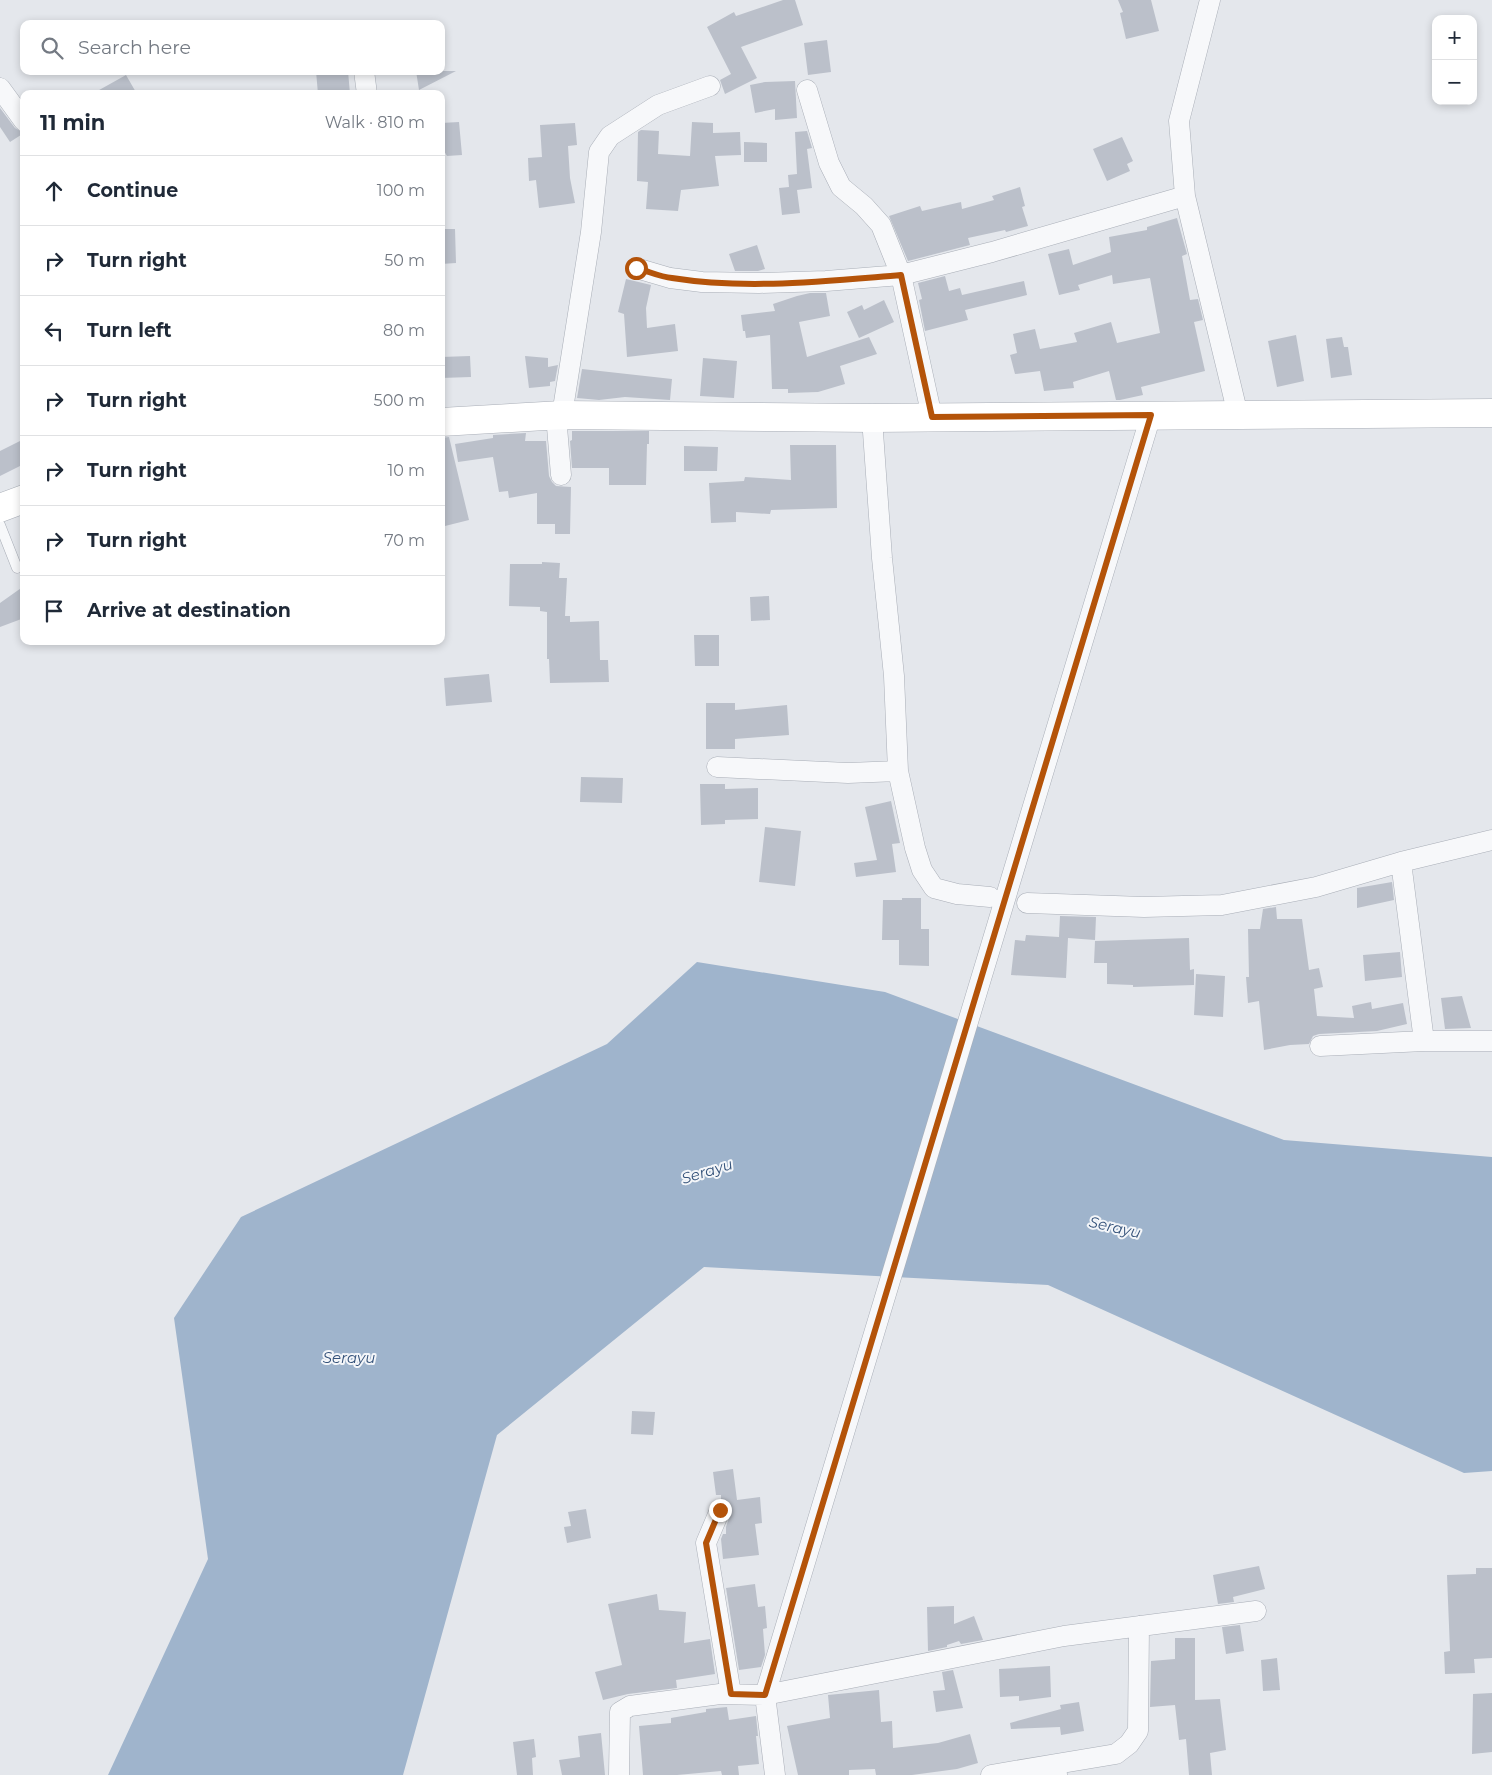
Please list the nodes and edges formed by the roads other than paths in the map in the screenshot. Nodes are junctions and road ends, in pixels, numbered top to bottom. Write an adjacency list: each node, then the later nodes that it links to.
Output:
1 (1210, 0): 8 (street)
2 (365, 75): 5 (street)
3 (710, 86): 12 (street)
4 (0, 88): 7 (street)
5 (367, 90)
6 (807, 90): 10 (street)
7 (20, 116)
8 (1185, 196): 10 (street); 14 (street)
9 (636, 268): 10 (street)
10 (901, 275): 15 (street)
11 (1492, 413): 14 (main road)
12 (559, 415): 16 (main road); 17 (main road); 18 (street)
13 (1151, 415): 14 (main road); 15 (main road); 36 (street)
14 (1238, 415)
15 (932, 417): 16 (main road)
16 (872, 418): 24 (street)
17 (445, 422)
18 (561, 475)
19 (20, 500): 20 (main road)
20 (0, 508)
21 (0, 525): 22 (lane)
22 (17, 568)
23 (718, 767): 24 (street)
24 (898, 771): 27 (street)
25 (1492, 841): 26 (street)
26 (1401, 862): 28 (street); 29 (street)
27 (990, 897)
28 (1027, 902)
29 (1424, 1041): 30 (street); 31 (street)
30 (1492, 1041)
31 (1320, 1046)
32 (720, 1510): 35 (street)
33 (1256, 1611): 34 (street)
34 (1139, 1626): 36 (street); 37 (street)
35 (731, 1694): 36 (street); 38 (street)
36 (765, 1695): 39 (street)
37 (1057, 1770): 40 (street)
38 (619, 1775)
39 (775, 1775)
40 (990, 1775)

